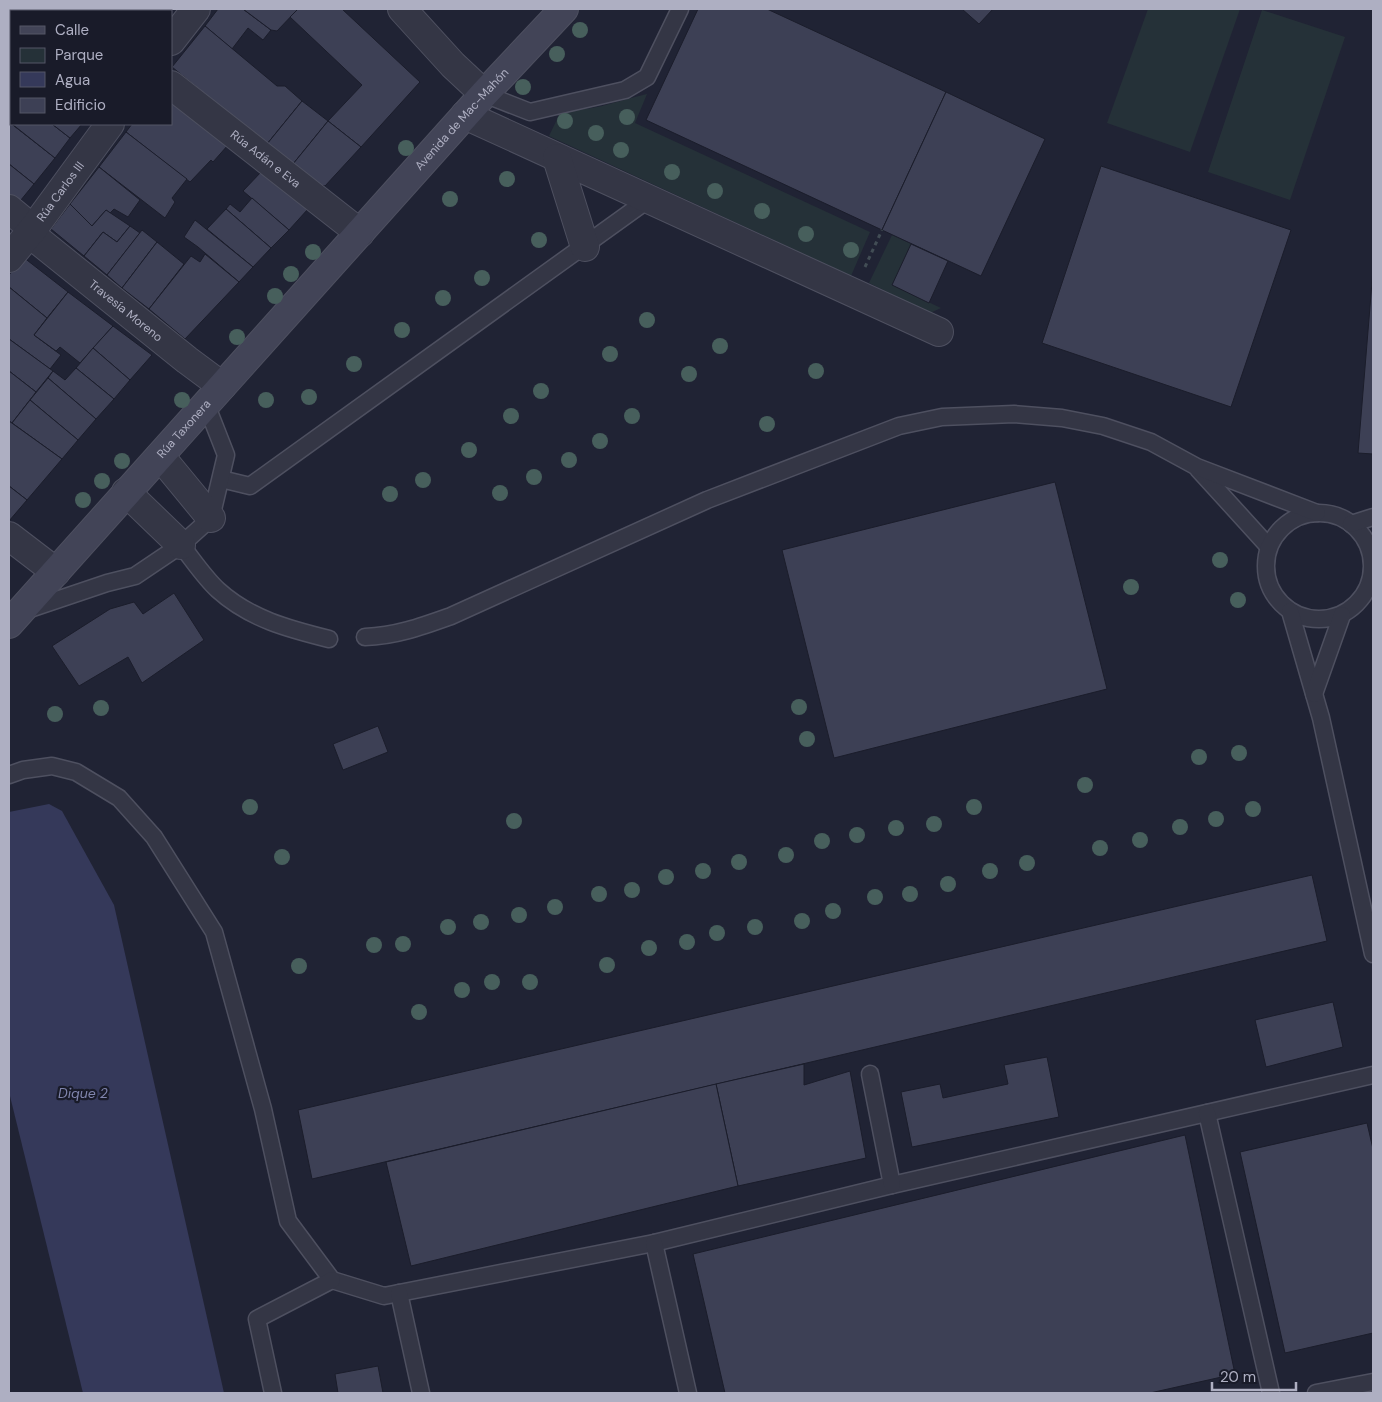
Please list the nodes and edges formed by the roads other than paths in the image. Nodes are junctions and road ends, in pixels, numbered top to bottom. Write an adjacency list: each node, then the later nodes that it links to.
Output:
1 (196, 9): 5 (street)
2 (402, 9): 7 (street)
3 (564, 9): 7 (street, Avenida de Mac-Mahón)
4 (680, 9): 7 (lane)
5 (172, 40)
6 (172, 86): 14 (street, Rúa Adán e Eva)
7 (484, 94): 8 (street, Avenida de Mac-Mahón)
8 (465, 115): 10 (street); 14 (street, Avenida de Mac-Mahón)
9 (109, 125): 13 (street, Rúa Carlos III)
10 (557, 158): 11 (street); 15 (street)
11 (650, 199): 15 (lane); 17 (street)
12 (9, 210): 13 (street, Travesía Moreno)
13 (31, 231): 16 (street, Rúa Carlos III); 18 (street, Travesía Moreno)
14 (360, 233): 18 (street, Rúa Taxonera)
15 (585, 247): 21 (lane)
16 (9, 258)
17 (939, 332)
18 (214, 395): 19 (street, Rúa Taxonera); 21 (lane)
19 (160, 456): 22 (street, Rúa Taxonera); 25 (street)
20 (1197, 467): 23 (lane); 29 (lane); 36 (lane)
21 (220, 479): 25 (lane)
22 (126, 492): 28 (street); 30 (street, Rúa Taxonera)
23 (1317, 513): 26 (lane); 29 (lane)
24 (1373, 516): 26 (lane)
25 (210, 518): 28 (lane)
26 (1351, 524): 31 (lane)
27 (9, 536): 30 (street)
28 (181, 545): 35 (lane); 37 (lane)
29 (1269, 547): 33 (lane)
30 (56, 572): 35 (street, Rúa Taxonera)
31 (1356, 604): 32 (lane); 34 (lane)
32 (1373, 604)
33 (1290, 611): 34 (lane); 38 (lane)
34 (1342, 615): 38 (lane)
35 (14, 619)
36 (365, 637)
37 (330, 639)
38 (1314, 694): 40 (lane)
39 (9, 775): 46 (lane)
40 (1373, 954)
41 (870, 1074): 44 (lane)
42 (1373, 1075): 43 (lane)
43 (1207, 1113): 44 (lane); 52 (lane)
44 (892, 1185): 45 (lane)
45 (654, 1243): 47 (lane); 51 (lane)
46 (332, 1280): 47 (lane); 49 (lane)
47 (400, 1293): 50 (lane)
48 (1373, 1382): 53 (lane)
49 (273, 1393)
50 (421, 1393)
51 (688, 1393)
52 (1270, 1393)
53 (1316, 1393)

